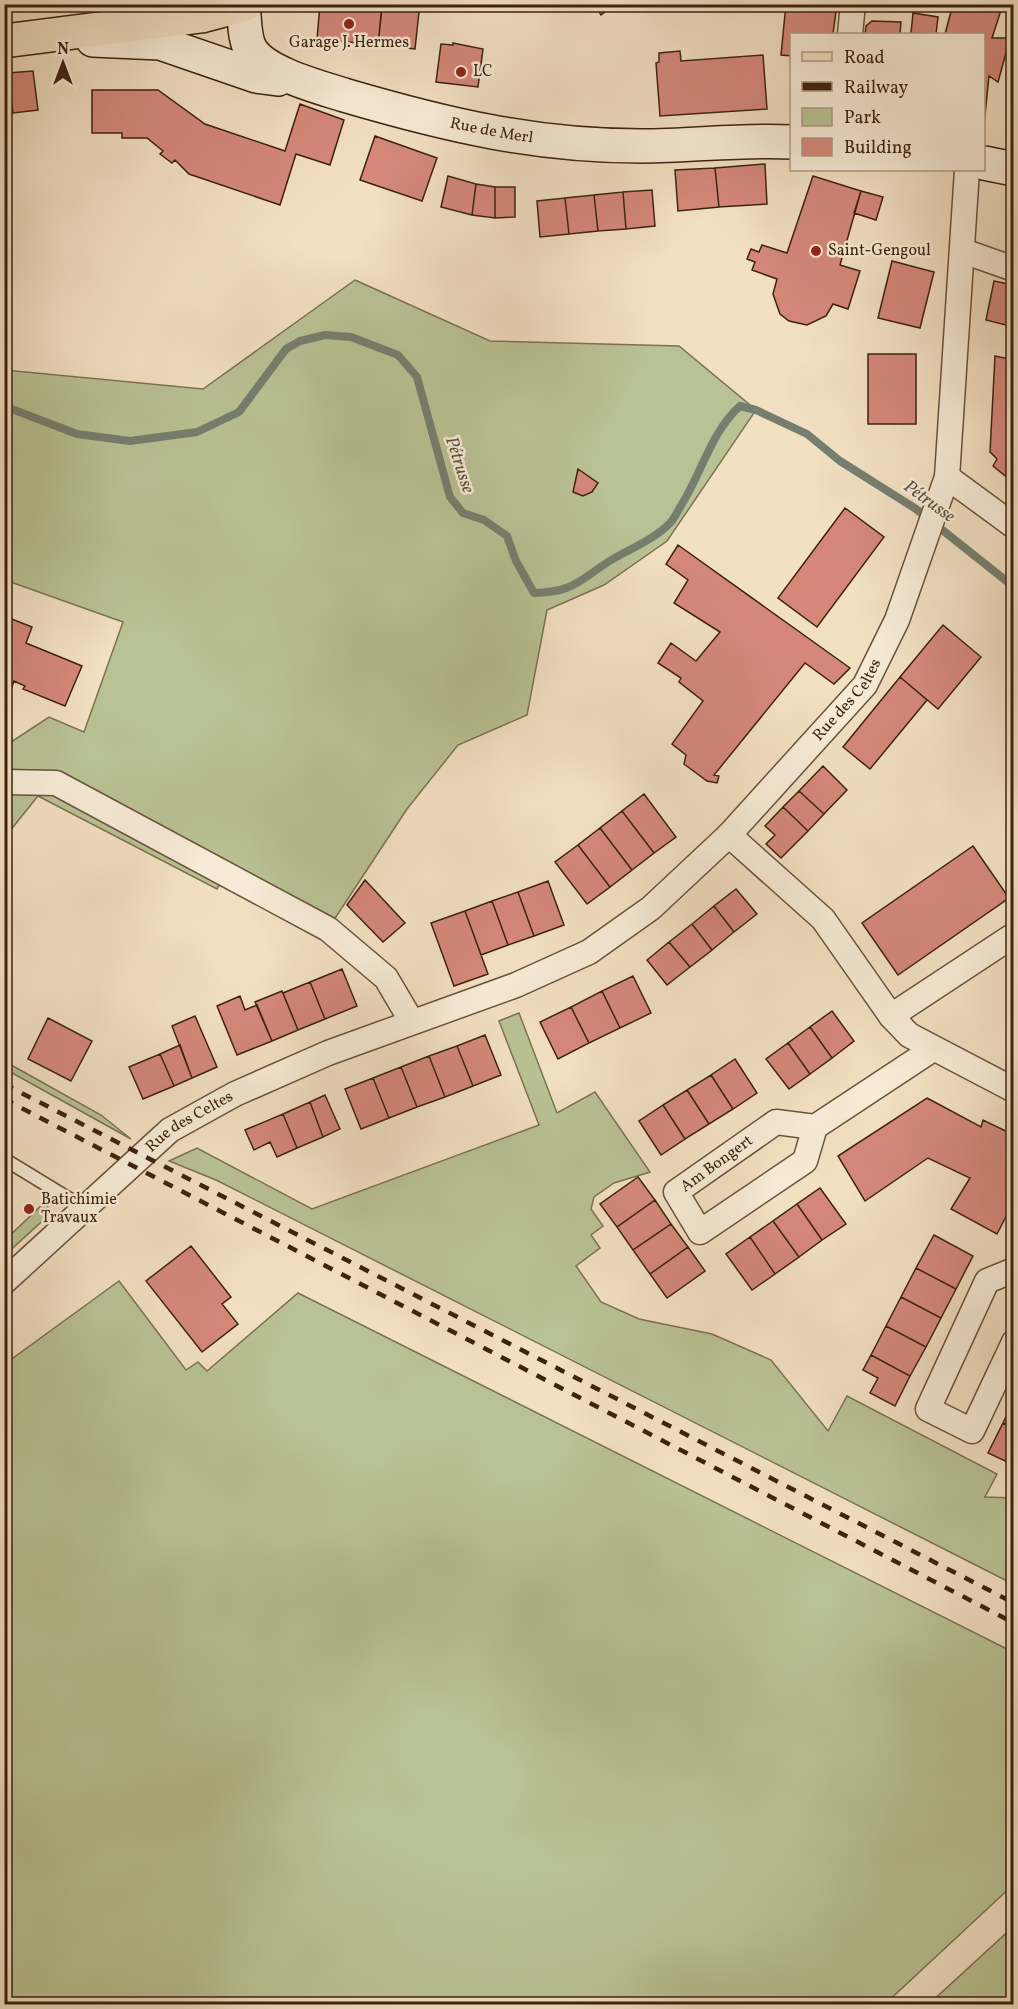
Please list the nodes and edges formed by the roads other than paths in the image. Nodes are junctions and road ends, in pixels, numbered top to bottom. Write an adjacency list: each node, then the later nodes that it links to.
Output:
1 (854, 4): 3 (street)
2 (245, 5): 4 (main road); 5 (main road, Rue de Merl)
3 (850, 33)
4 (4, 41): 5 (main road)
5 (310, 85): 6 (main road, Rue de Merl)
6 (790, 142)
7 (985, 163): 8 (main road)
8 (1014, 169)
9 (967, 171): 10 (street, Rue des Celtes)
10 (963, 251): 11 (street); 12 (street, Rue des Celtes)
11 (1014, 269)
12 (947, 477): 13 (street); 15 (street, Rue des Celtes)
13 (1014, 526)
14 (4, 782): 18 (street)
15 (729, 835): 17 (street); 18 (street, Rue des Celtes)
16 (1014, 935): 17 (street)
17 (891, 1016): 19 (street)
18 (412, 1022): 23 (street, Rue des Celtes)
19 (933, 1049): 20 (street); 21 (street)
20 (1014, 1090)
21 (815, 1127): 21 (street, Am Bongert)
22 (4, 1159): 23 (lane)
23 (86, 1209): 25 (street, Rue des Celtes)
24 (1014, 1270): 26 (street)
25 (4, 1282)
26 (1014, 1342)

